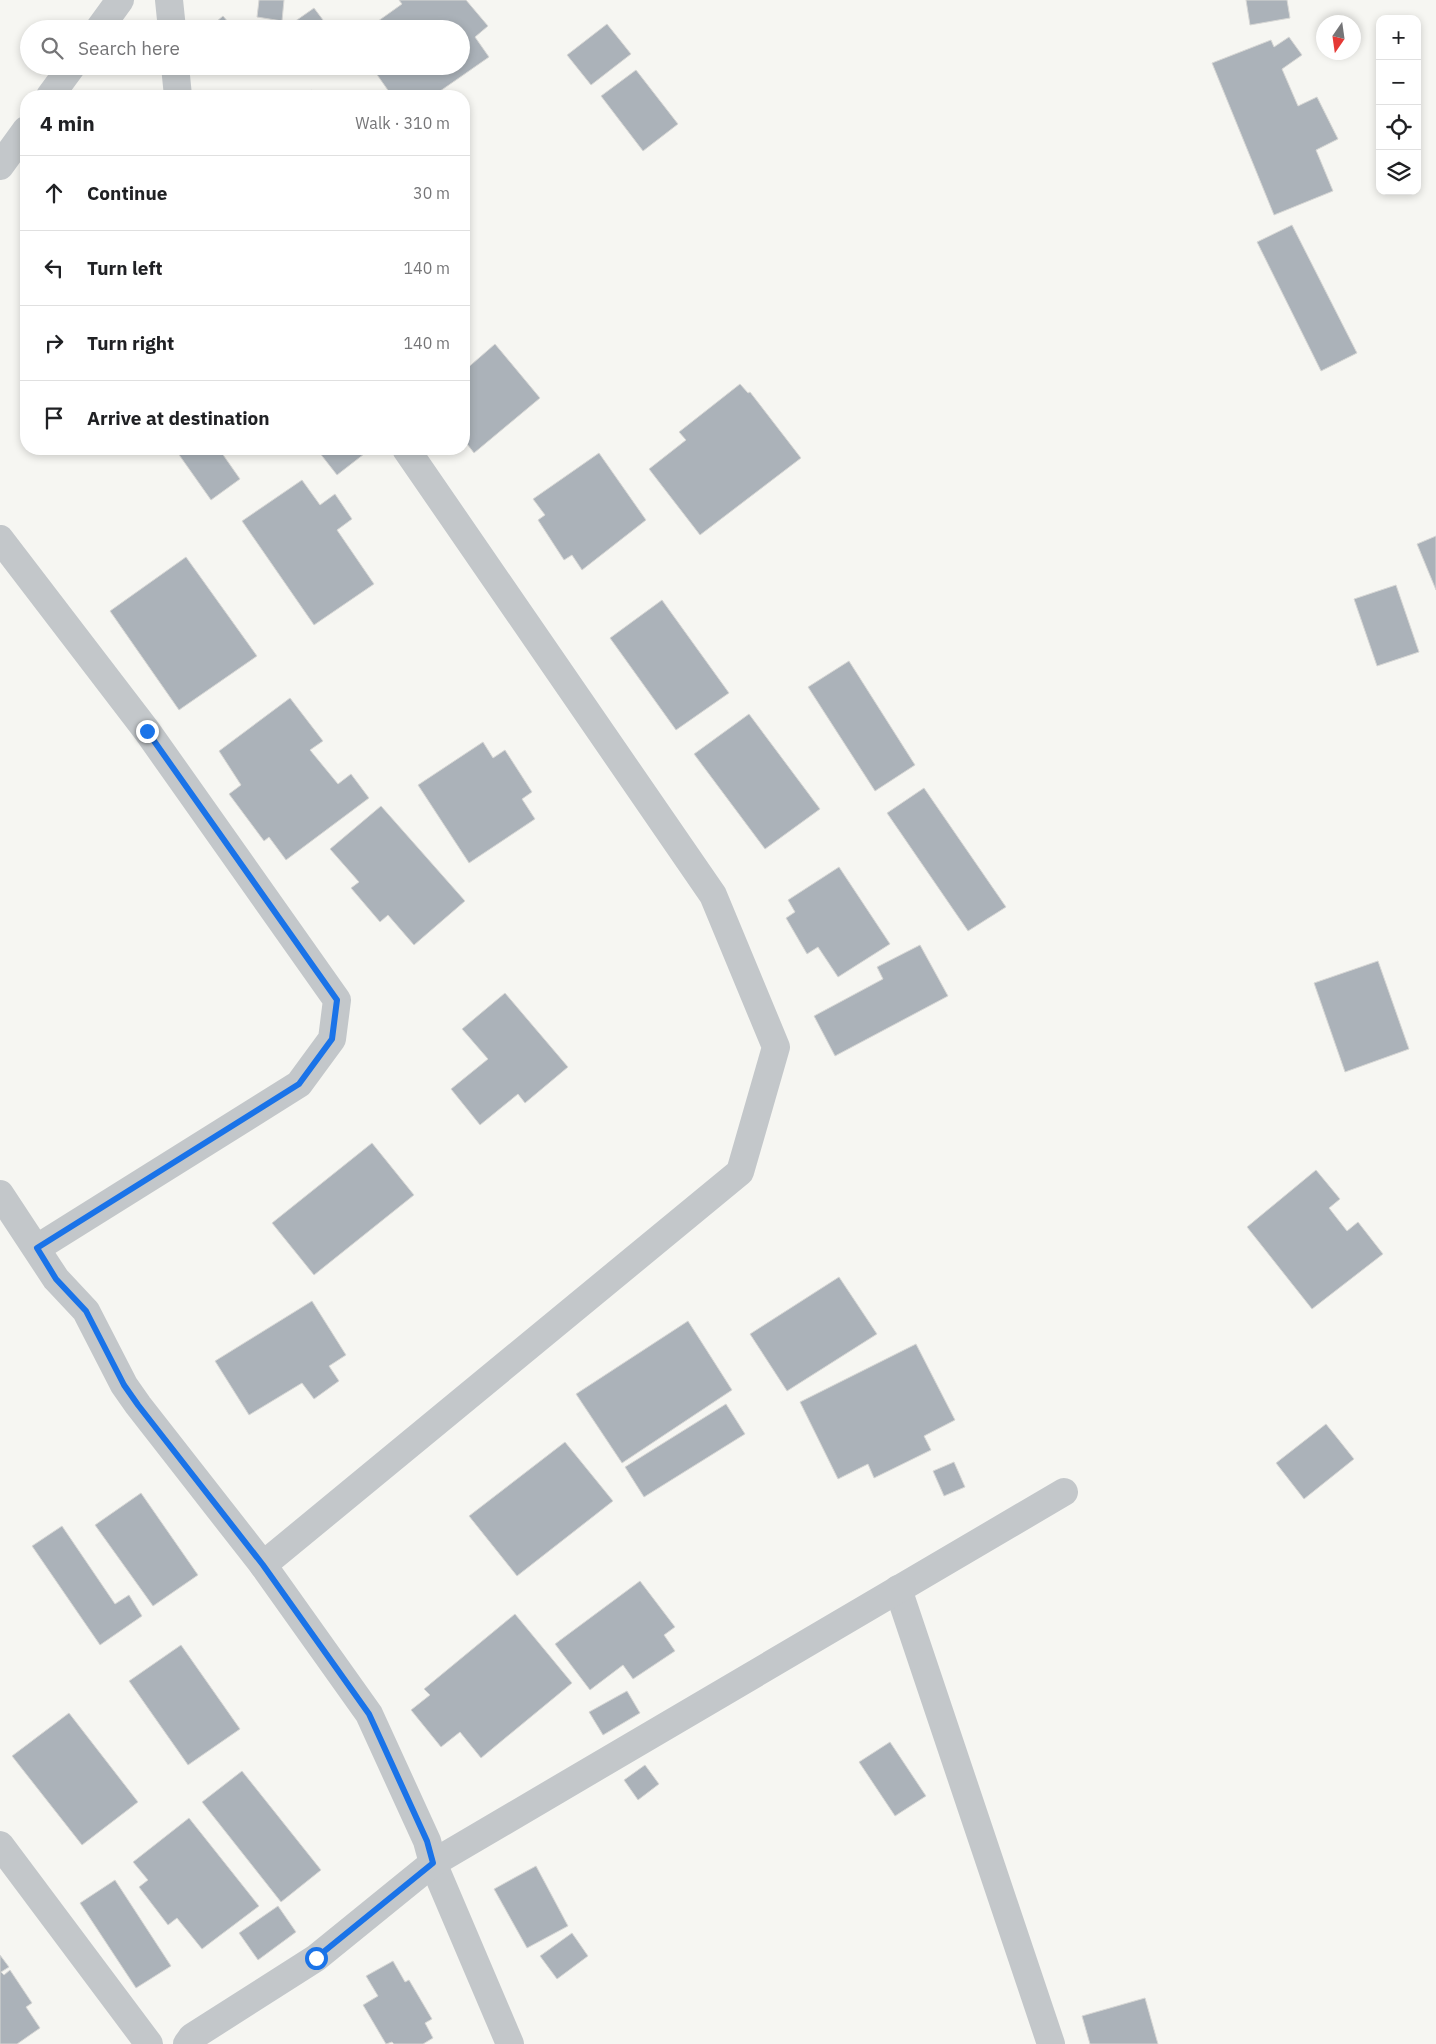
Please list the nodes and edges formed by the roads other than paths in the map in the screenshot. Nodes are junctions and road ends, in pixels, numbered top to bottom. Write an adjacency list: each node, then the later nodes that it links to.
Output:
1 (120, 0): 3 (street)
2 (169, 0): 4 (street)
3 (106, 20)
4 (171, 20)
5 (65, 75): 7 (street)
6 (176, 75): 8 (street)
7 (54, 90)
8 (177, 90)
9 (20, 138): 10 (street)
10 (0, 166)
11 (410, 455): 16 (street)
12 (0, 539): 14 (street)
13 (0, 1194): 14 (street)
14 (37, 1248): 16 (street)
15 (1064, 1492): 17 (street)
16 (263, 1565): 19 (street)
17 (898, 1589): 19 (street); 23 (street)
18 (2, 1853): 20 (street)
19 (433, 1863): 21 (street); 22 (street)
20 (150, 2044)
21 (187, 2044)
22 (510, 2044)
23 (1051, 2044)

